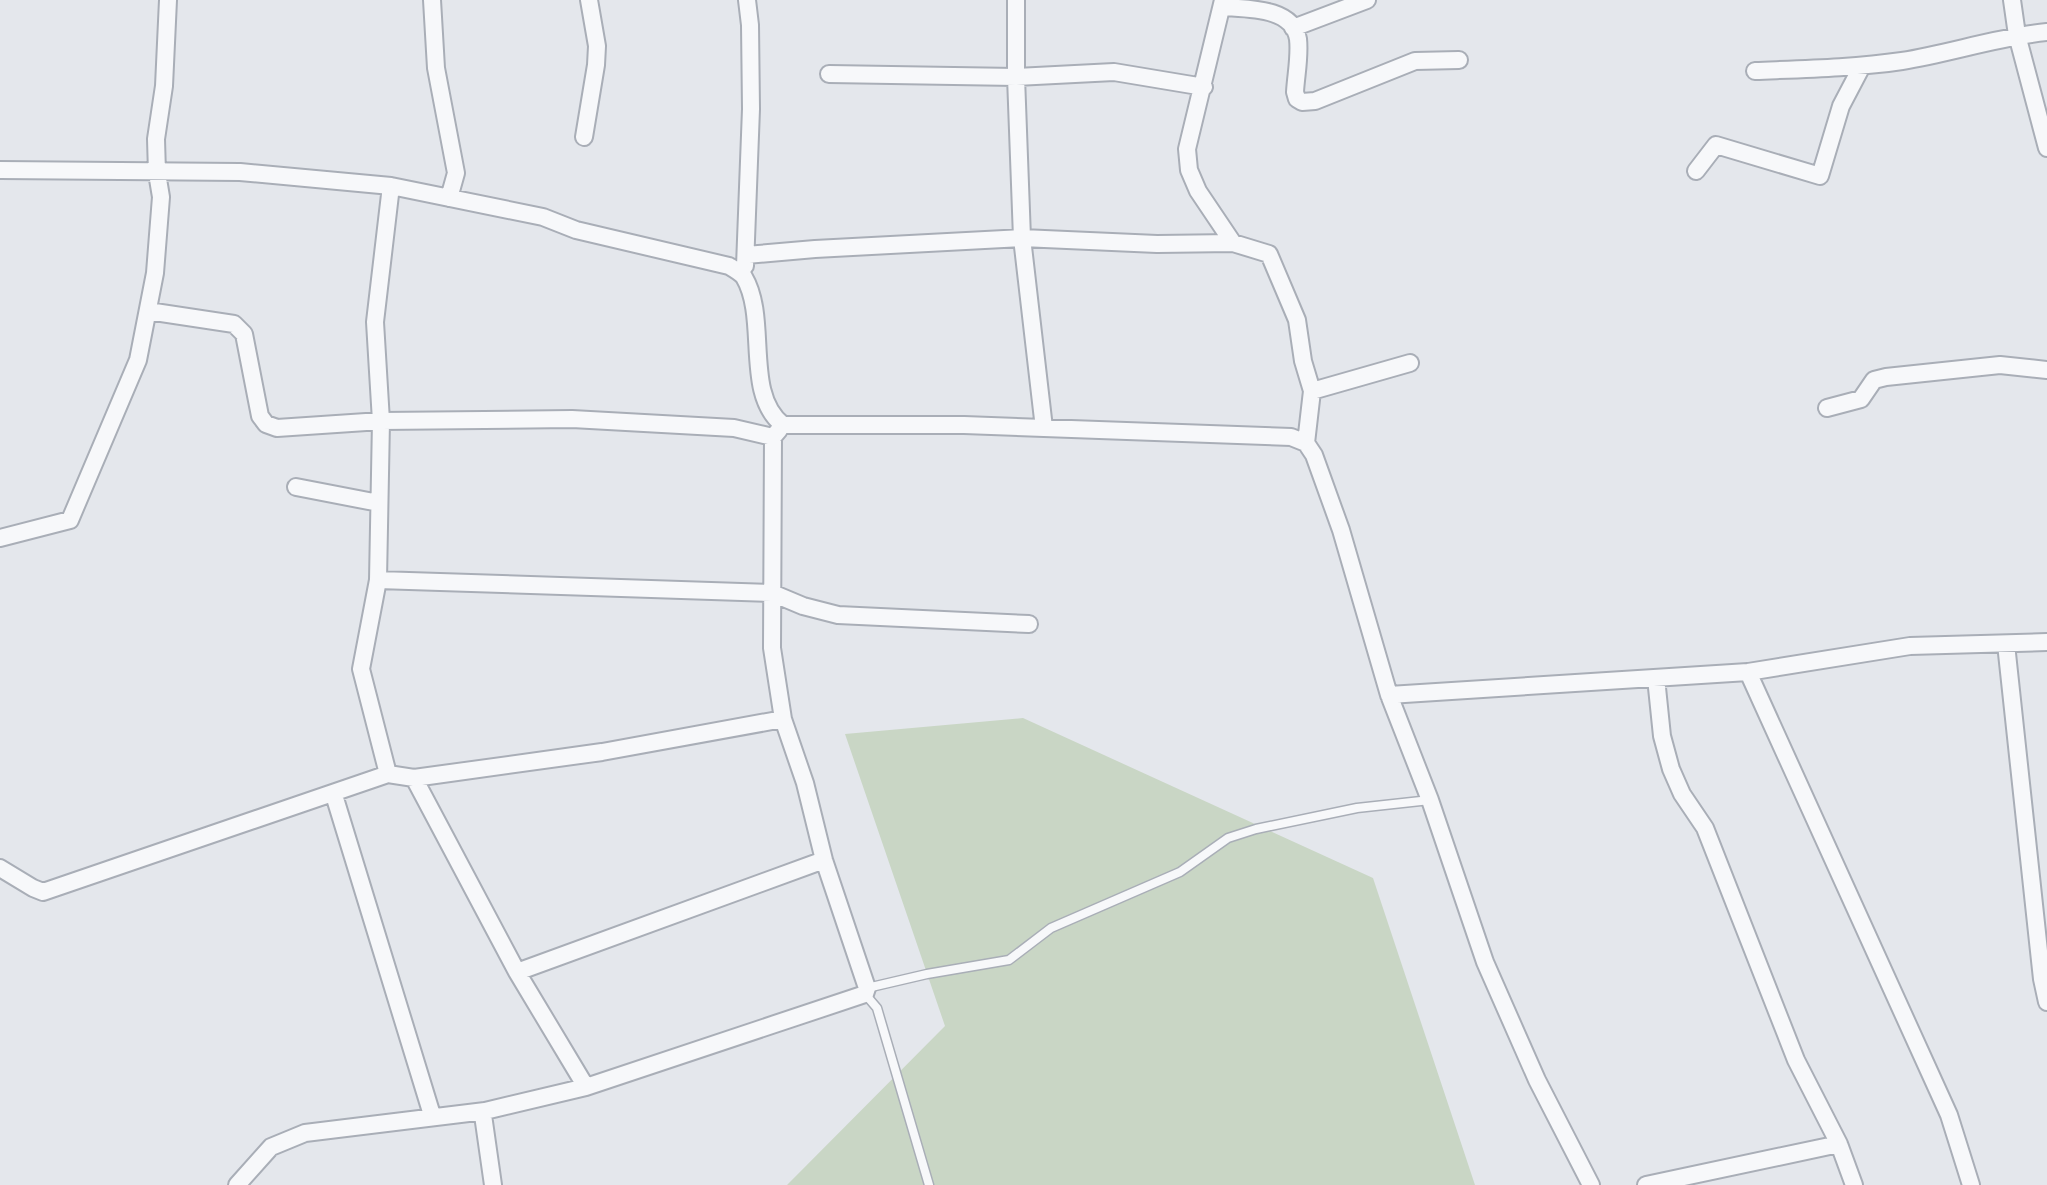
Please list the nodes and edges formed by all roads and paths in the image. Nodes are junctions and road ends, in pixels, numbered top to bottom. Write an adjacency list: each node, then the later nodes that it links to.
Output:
1 (168, 0): 22 (street)
2 (432, 0): 24 (street)
3 (589, 0): 18 (street)
4 (747, 0): 27 (street)
5 (1016, 0): 16 (street)
6 (1367, 0): 9 (street)
7 (2012, 0): 11 (street)
8 (1222, 4): 9 (street); 17 (street)
9 (1293, 28): 12 (street)
10 (2047, 32): 11 (street)
11 (2017, 35): 13 (street); 19 (street)
12 (1459, 60)
13 (1862, 66): 14 (street); 21 (street)
14 (1755, 71)
15 (829, 74): 16 (street)
16 (1016, 76): 17 (street); 25 (street)
17 (1203, 87): 26 (street)
18 (584, 137)
19 (2047, 148)
20 (0, 170): 22 (street)
21 (1696, 171)
22 (157, 173): 23 (street); 29 (street)
23 (391, 186): 24 (street); 34 (street)
24 (449, 198): 28 (street)
25 (1022, 238): 26 (street); 27 (street); 35 (street)
26 (1233, 243): 32 (street)
27 (746, 255): 28 (street)
28 (744, 276): 36 (street)
29 (148, 311): 34 (street); 40 (street)
30 (1410, 363): 32 (street)
31 (2047, 370): 33 (street)
32 (1312, 391): 37 (street)
33 (1827, 408)
34 (381, 421): 36 (street); 39 (street)
35 (1044, 428): 36 (street); 37 (street)
36 (778, 431): 42 (street)
37 (1306, 443): 48 (street)
38 (296, 487): 39 (street)
39 (379, 502): 41 (street)
40 (0, 538)
41 (378, 580): 42 (street); 50 (street)
42 (772, 593): 43 (street); 49 (street)
43 (1029, 624)
44 (2047, 642): 45 (street)
45 (2006, 644): 46 (street); 57 (street)
46 (1748, 672): 47 (street); 70 (street)
47 (1656, 678): 48 (street); 63 (street)
48 (1389, 695): 53 (street)
49 (783, 719): 51 (street); 54 (street)
50 (388, 774): 51 (street); 52 (street)
51 (414, 778): 56 (street)
52 (334, 795): 55 (street); 62 (street)
53 (1430, 800): 58 (lane); 67 (street)
54 (824, 860): 56 (street); 58 (street)
55 (0, 868)
56 (517, 972): 60 (street)
57 (2044, 979): 59 (street)
58 (866, 991): 60 (street); 66 (lane)
59 (2047, 1002)
60 (586, 1087): 61 (street)
61 (485, 1111): 62 (street); 65 (street)
62 (432, 1115): 64 (street)
63 (1839, 1144): 68 (street); 69 (street)
64 (237, 1185)
65 (493, 1185)
66 (929, 1185)
67 (1591, 1185)
68 (1646, 1185)
69 (1854, 1185)
70 (1971, 1185)

